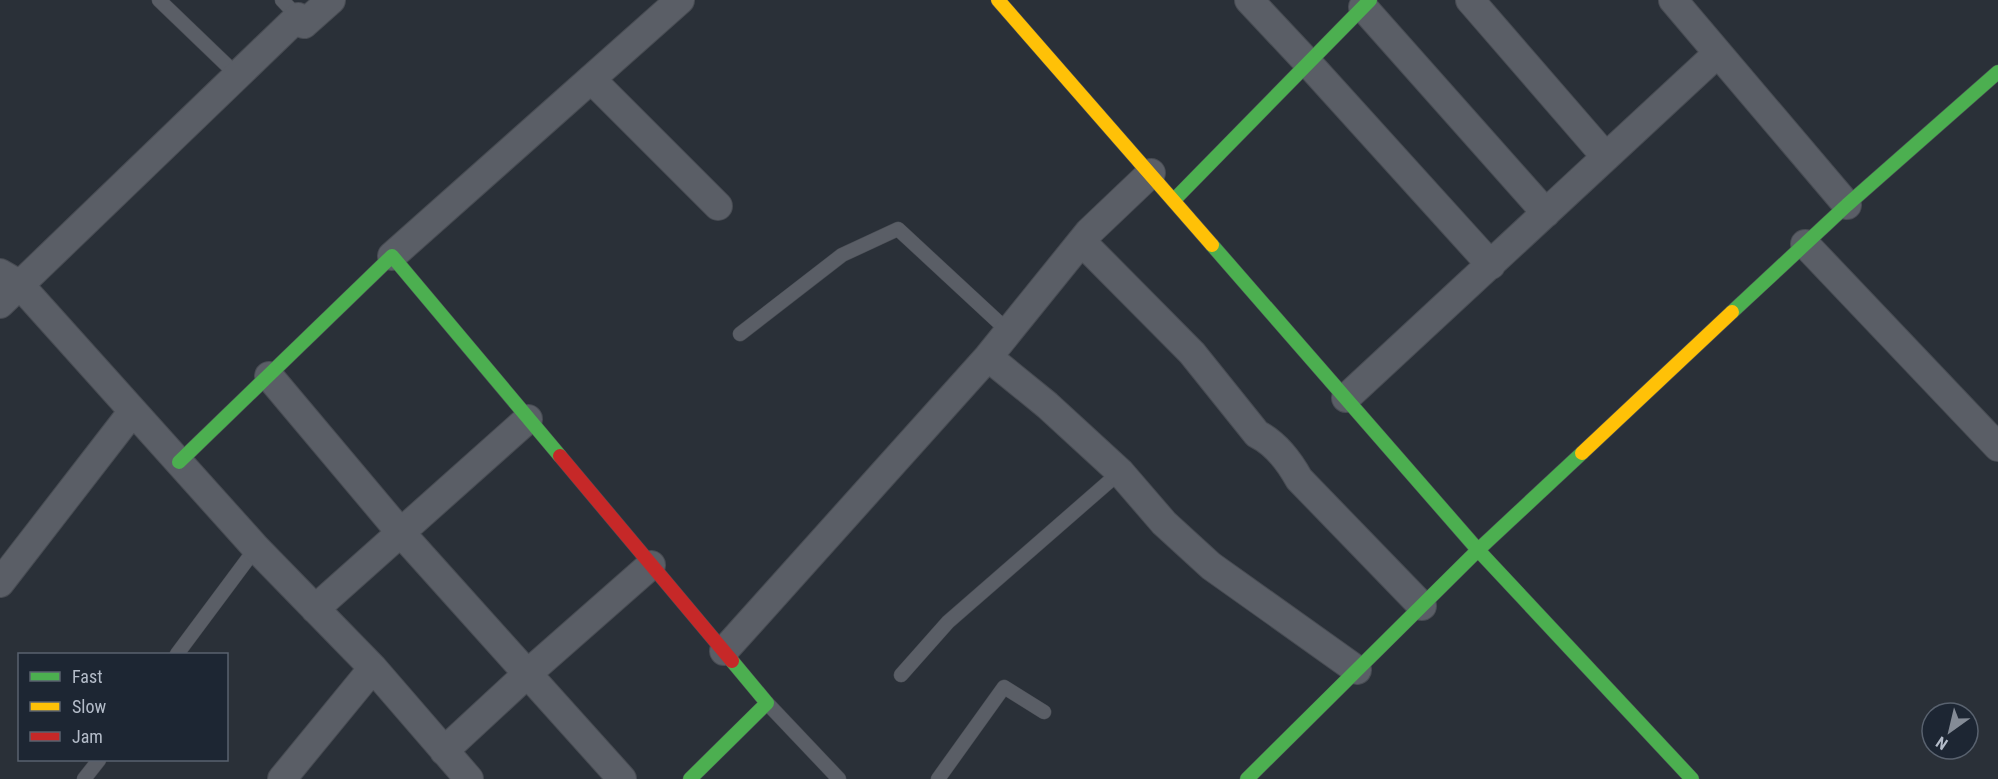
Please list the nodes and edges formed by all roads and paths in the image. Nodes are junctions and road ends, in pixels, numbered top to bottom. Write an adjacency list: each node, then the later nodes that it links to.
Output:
1 (159, 0): 13 (lane)
2 (331, 0): 9 (street)
3 (680, 0): 14 (street)
4 (998, 0): 16 (street)
5 (1249, 0): 11 (street)
6 (1470, 0): 15 (street)
7 (1673, 0): 10 (street)
8 (1366, 4): 11 (street); 20 (street)
9 (290, 8): 13 (street)
10 (1718, 52): 15 (street); 18 (street)
11 (1310, 64): 17 (street); 24 (street)
12 (1998, 72): 18 (street)
13 (237, 75): 25 (street)
14 (591, 79): 19 (street); 23 (street)
15 (1606, 157): 20 (street)
16 (1151, 173): 17 (street); 21 (street)
17 (1174, 200): 30 (street)
18 (1847, 205): 22 (street)
19 (718, 206)
20 (1546, 213): 24 (street)
21 (1083, 243): 26 (street); 41 (street)
22 (1805, 244): 33 (street); 38 (street)
23 (392, 256): 29 (street); 32 (street)
24 (1491, 265): 30 (street)
25 (6, 287): 31 (street)
26 (1008, 331): 27 (lane); 28 (street)
27 (740, 334)
28 (988, 357): 35 (street); 43 (street)
29 (269, 376): 34 (street); 36 (street)
30 (1346, 398): 38 (street)
31 (133, 411): 34 (street); 40 (street)
32 (528, 419): 36 (street); 39 (street)
33 (1998, 447)
34 (179, 462): 37 (street)
35 (1120, 472): 46 (street); 48 (lane)
36 (401, 533): 42 (street); 47 (street)
37 (256, 548): 42 (street); 44 (lane)
38 (1478, 550): 41 (street); 61 (street)
39 (651, 564): 43 (street); 47 (street)
40 (0, 583)
41 (1422, 606): 46 (street)
42 (315, 609): 45 (street)
43 (724, 651): 49 (street)
44 (178, 653)
45 (373, 668): 51 (street); 54 (street)
46 (1357, 670): 60 (street)
47 (526, 675): 51 (street); 56 (street)
48 (901, 675)
49 (767, 703): 57 (street); 58 (lane)
50 (1044, 712): 59 (lane)
51 (444, 751): 55 (street)
52 (98, 761): 53 (lane)
53 (84, 779)
54 (282, 779)
55 (469, 779)
56 (622, 779)
57 (690, 779)
58 (838, 779)
59 (938, 779)
60 (1247, 779)
61 (1692, 779)

